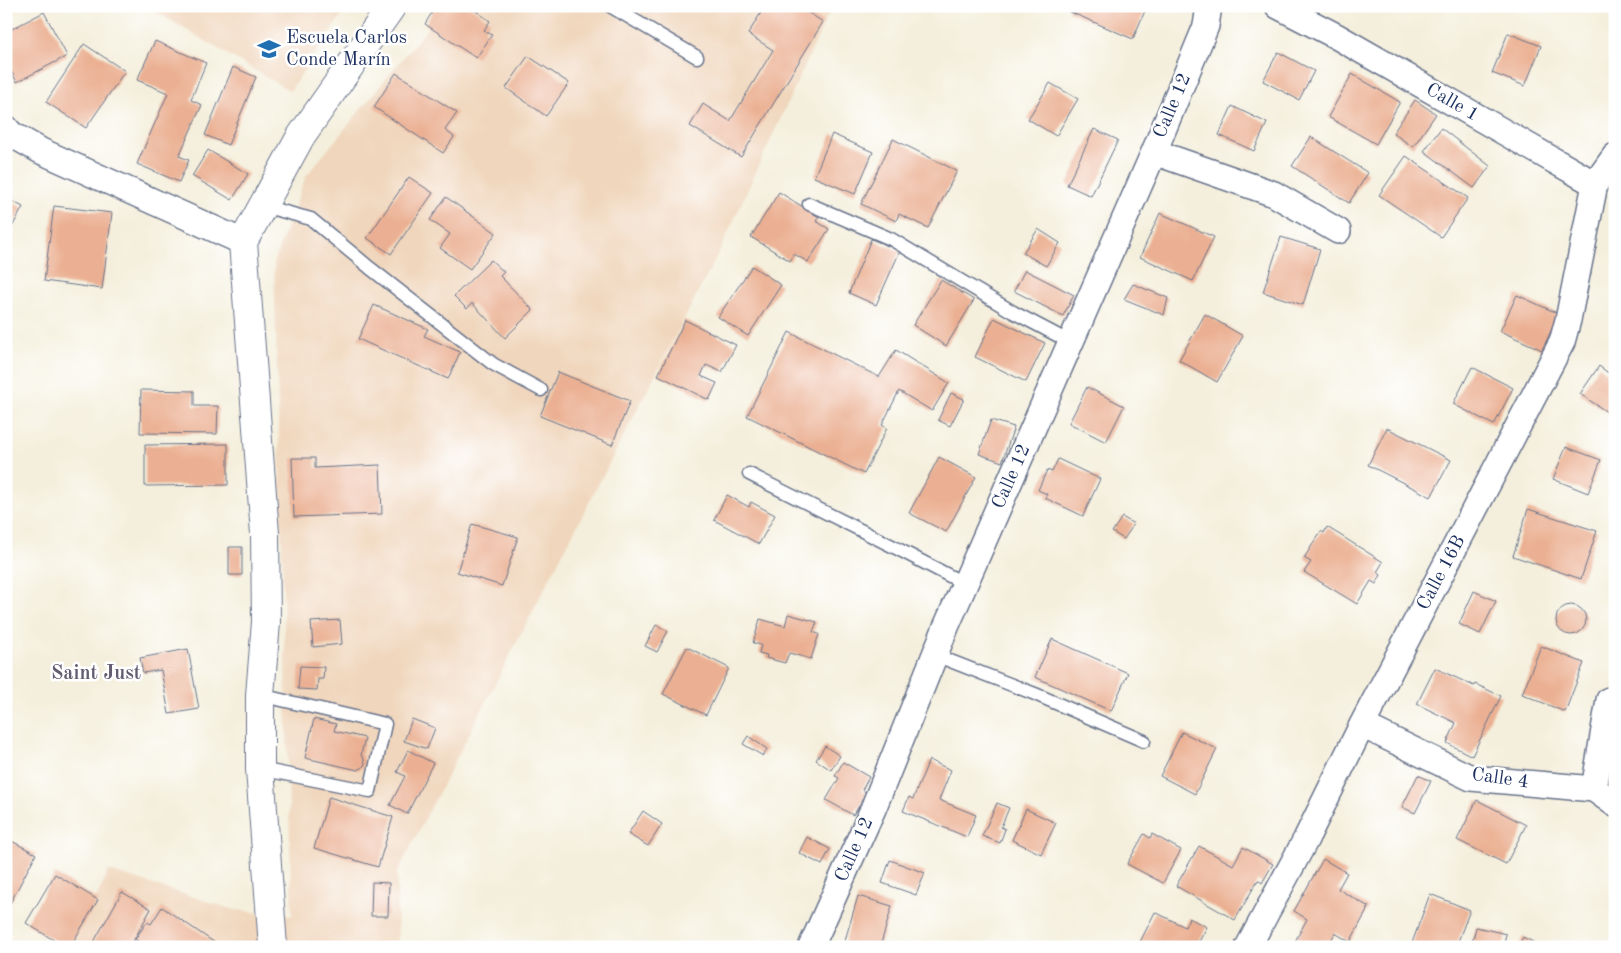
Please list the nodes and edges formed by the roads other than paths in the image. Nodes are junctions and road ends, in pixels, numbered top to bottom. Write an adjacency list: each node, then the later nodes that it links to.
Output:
1 (392, 6): 11 (street)
2 (610, 6): 5 (lane)
3 (1209, 6): 7 (street, Calle 12)
4 (1283, 7): 9 (street, Calle 1)
5 (697, 56)
6 (10, 138): 13 (street)
7 (1154, 152): 12 (street); 14 (street, Calle 12)
8 (1615, 156): 9 (street)
9 (1595, 184): 21 (street, Calle 16B)
10 (809, 204): 14 (lane)
11 (263, 206): 13 (street); 15 (lane)
12 (1338, 232)
13 (243, 242): 19 (street)
14 (1070, 342): 17 (street, Calle 12)
15 (541, 390)
16 (749, 474): 17 (lane)
17 (965, 584): 18 (street, Calle 12)
18 (935, 655): 22 (lane); 27 (street, Calle 12)
19 (260, 695): 23 (street); 23 (lane)
20 (1609, 700): 24 (street)
21 (1362, 725): 24 (street, Calle 4); 28 (street, Calle 16B)
22 (1144, 741)
23 (260, 769): 26 (street)
24 (1594, 789): 25 (street)
25 (1615, 804)
26 (273, 947)
27 (811, 947)
28 (1248, 947)

